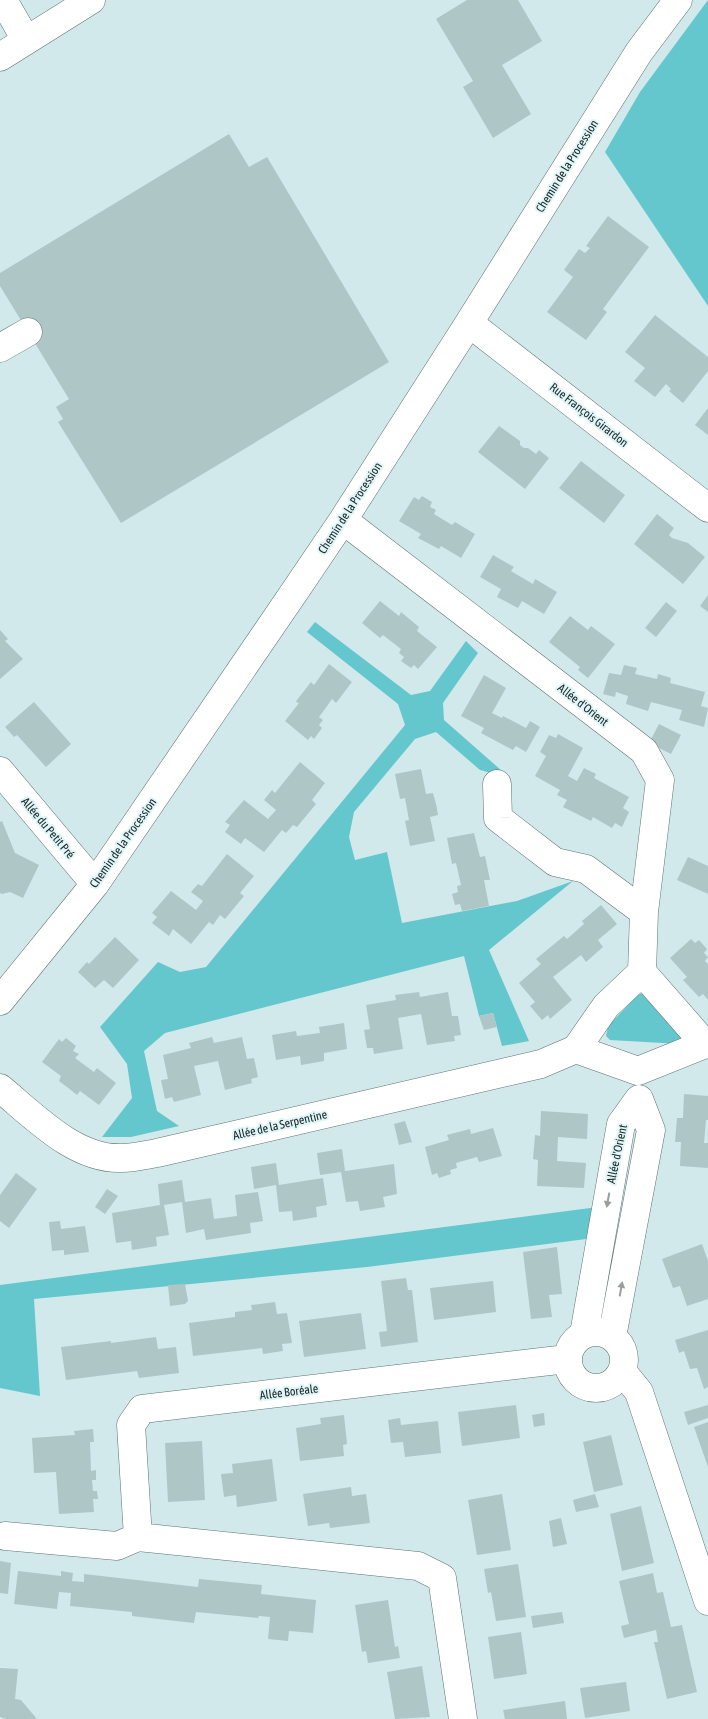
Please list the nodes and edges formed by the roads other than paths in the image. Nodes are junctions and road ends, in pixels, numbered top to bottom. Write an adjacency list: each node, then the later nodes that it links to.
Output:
1 (3, 0): 4 (street)
2 (91, 0): 4 (street)
3 (678, 0): 6 (street, Chemin de la Procession)
4 (26, 40): 5 (street)
5 (0, 57)
6 (469, 323): 9 (street, Rue François Girardon); 10 (street, Chemin de la Procession)
7 (28, 332): 8 (street)
8 (0, 348)
9 (708, 508)
10 (344, 520): 13 (street, Chemin de la Procession); 14 (street, Allée d'Orient)
11 (0, 772): 13 (street, Allée du Petit Pré)
12 (497, 784): 14 (street)
13 (95, 884): 16 (street, Chemin de la Procession)
14 (644, 912): 15 (street, Allée d'Orient)
15 (642, 972): 17 (street); 18 (street)
16 (0, 1000)
17 (707, 1044): 19 (street)
18 (576, 1049): 19 (street); 20 (street, Allée de la Serpentine)
19 (638, 1071): 21 (street)
20 (0, 1088)
21 (638, 1099): 22 (street, Allée d'Orient, one-way to 22); 23 (street, Allée d'Orient, one-way to 21)
22 (584, 1334): 23 (street); 24 (street)
23 (612, 1337): 25 (street)
24 (567, 1359): 25 (street); 27 (street, Allée Boréale)
25 (622, 1371): 28 (street)
26 (6, 1536): 27 (street)
27 (138, 1537): 29 (street)
28 (708, 1602)
29 (463, 1719)

